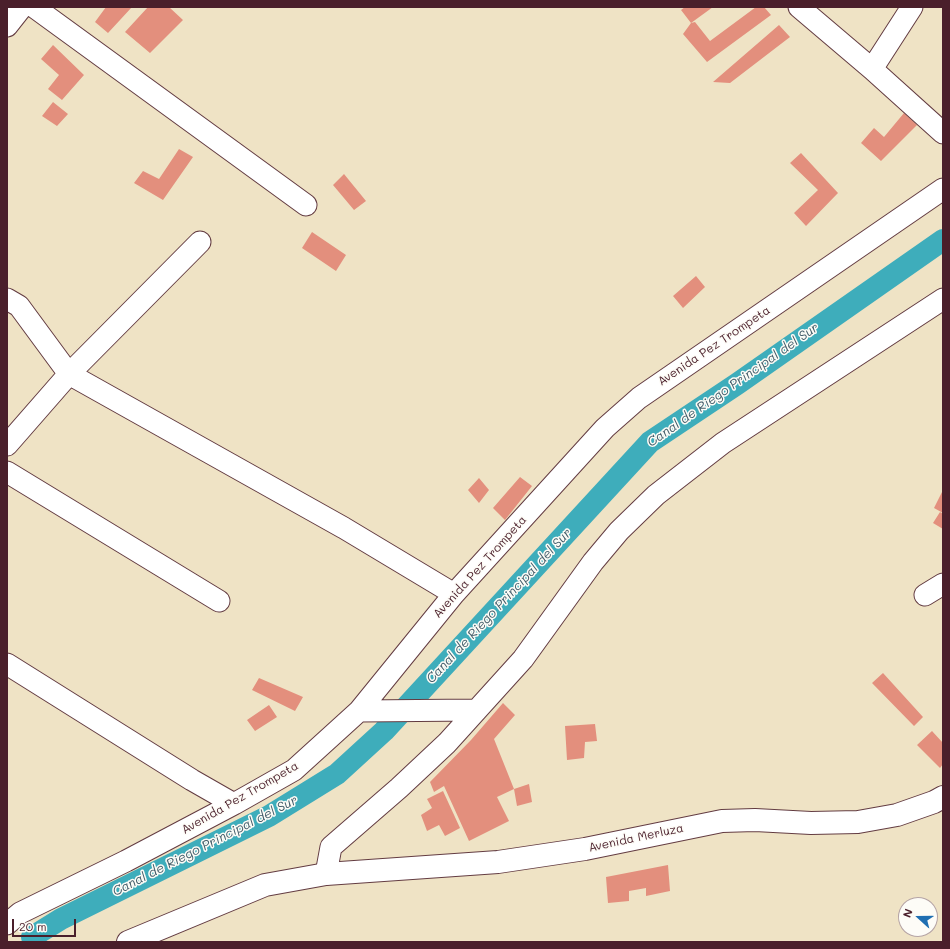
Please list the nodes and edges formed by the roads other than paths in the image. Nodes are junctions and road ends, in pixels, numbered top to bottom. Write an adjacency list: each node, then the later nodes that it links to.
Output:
1 (22, 7): 5 (street)
2 (34, 7): 9 (street)
3 (799, 7): 6 (street)
4 (912, 7): 6 (street)
5 (7, 26)
6 (872, 69): 7 (street)
7 (943, 133)
8 (943, 189): 17 (street, Avenida Pez Trompeta)
9 (306, 205)
10 (200, 242): 13 (street)
11 (7, 299): 13 (street)
12 (943, 299): 21 (street)
13 (69, 374): 14 (street); 17 (street)
14 (7, 445)
15 (7, 472): 19 (street)
16 (943, 584): 18 (street)
17 (454, 594): 22 (street, Avenida Pez Trompeta)
18 (925, 595)
19 (218, 601)
20 (7, 664): 24 (street)
21 (471, 710): 22 (street); 25 (street)
22 (359, 711): 24 (street, Avenida Pez Trompeta)
23 (943, 797): 25 (main road, Avenida Merluza)
24 (234, 804): 26 (street, Avenida Pez Trompeta)
25 (326, 874): 27 (main road)
26 (7, 924)
27 (128, 942)

